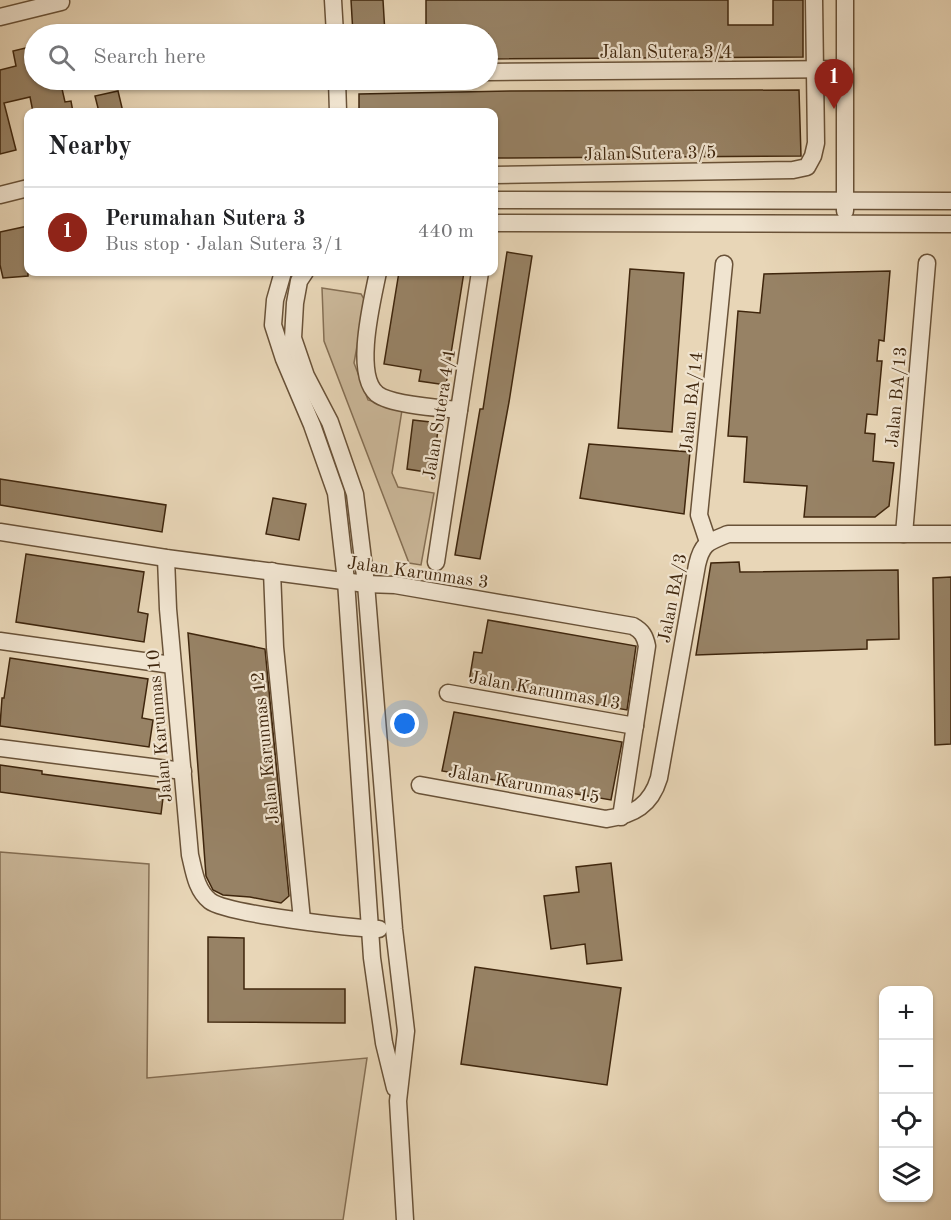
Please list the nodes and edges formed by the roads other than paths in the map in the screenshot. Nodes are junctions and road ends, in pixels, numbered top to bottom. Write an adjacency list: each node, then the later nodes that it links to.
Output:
1 (333, 0): 6 (street)
2 (814, 0): 8 (street)
3 (846, 0): 7 (street)
4 (61, 2): 5 (street)
5 (0, 17)
6 (334, 24)
7 (845, 69): 8 (street, Jalan Sutera 3/4); 16 (street)
8 (815, 70): 9 (street, Jalan Sutera 3/4); 12 (street, Jalan Sutera 3/5)
9 (498, 72)
10 (337, 90): 11 (street)
11 (338, 108)
12 (498, 175)
13 (24, 189): 14 (street)
14 (0, 195)
15 (498, 200): 16 (street)
16 (845, 200): 17 (street); 19 (street)
17 (951, 201)
18 (498, 223): 19 (street)
19 (846, 224): 20 (street)
20 (951, 224)
21 (927, 262): 31 (street, Jalan BA/13)
22 (724, 264): 33 (street, Jalan BA/14)
23 (282, 276): 28 (street)
24 (302, 276): 27 (street)
25 (377, 276): 29 (street)
26 (479, 276): 29 (street, Jalan Sutera 4/1)
27 (295, 303): 28 (street); 38 (street)
28 (273, 325): 37 (street)
29 (459, 410): 35 (street, Jalan Sutera 4/1)
30 (0, 532): 34 (street, Jalan Karunmas 3)
31 (904, 534): 32 (street, Jalan BA/3); 33 (street, Jalan BA/3)
32 (951, 534)
33 (708, 542): 46 (street, Jalan BA/3)
34 (166, 558): 36 (street, Jalan Karunmas 3); 40 (street, Jalan Karunmas 10)
35 (436, 562)
36 (272, 571): 37 (street, Jalan Karunmas 3); 47 (street, Jalan Karunmas 12)
37 (346, 581): 38 (street, Jalan Karunmas 3); 48 (street)
38 (366, 584): 42 (street, Jalan Karunmas 3); 49 (street)
39 (0, 641): 40 (street)
40 (172, 665): 44 (street, Jalan Karunmas 10)
41 (448, 693): 42 (street, Jalan Karunmas 13)
42 (635, 726): 46 (street, Jalan Karunmas 3)
43 (0, 748): 44 (street)
44 (183, 771): 47 (street, Jalan Karunmas 10)
45 (420, 785): 46 (street, Jalan Karunmas 15)
46 (621, 817)
47 (302, 920): 48 (street)
48 (370, 929): 49 (street); 50 (street)
49 (394, 929): 50 (street)
50 (398, 1101): 51 (street)
51 (405, 1220)

